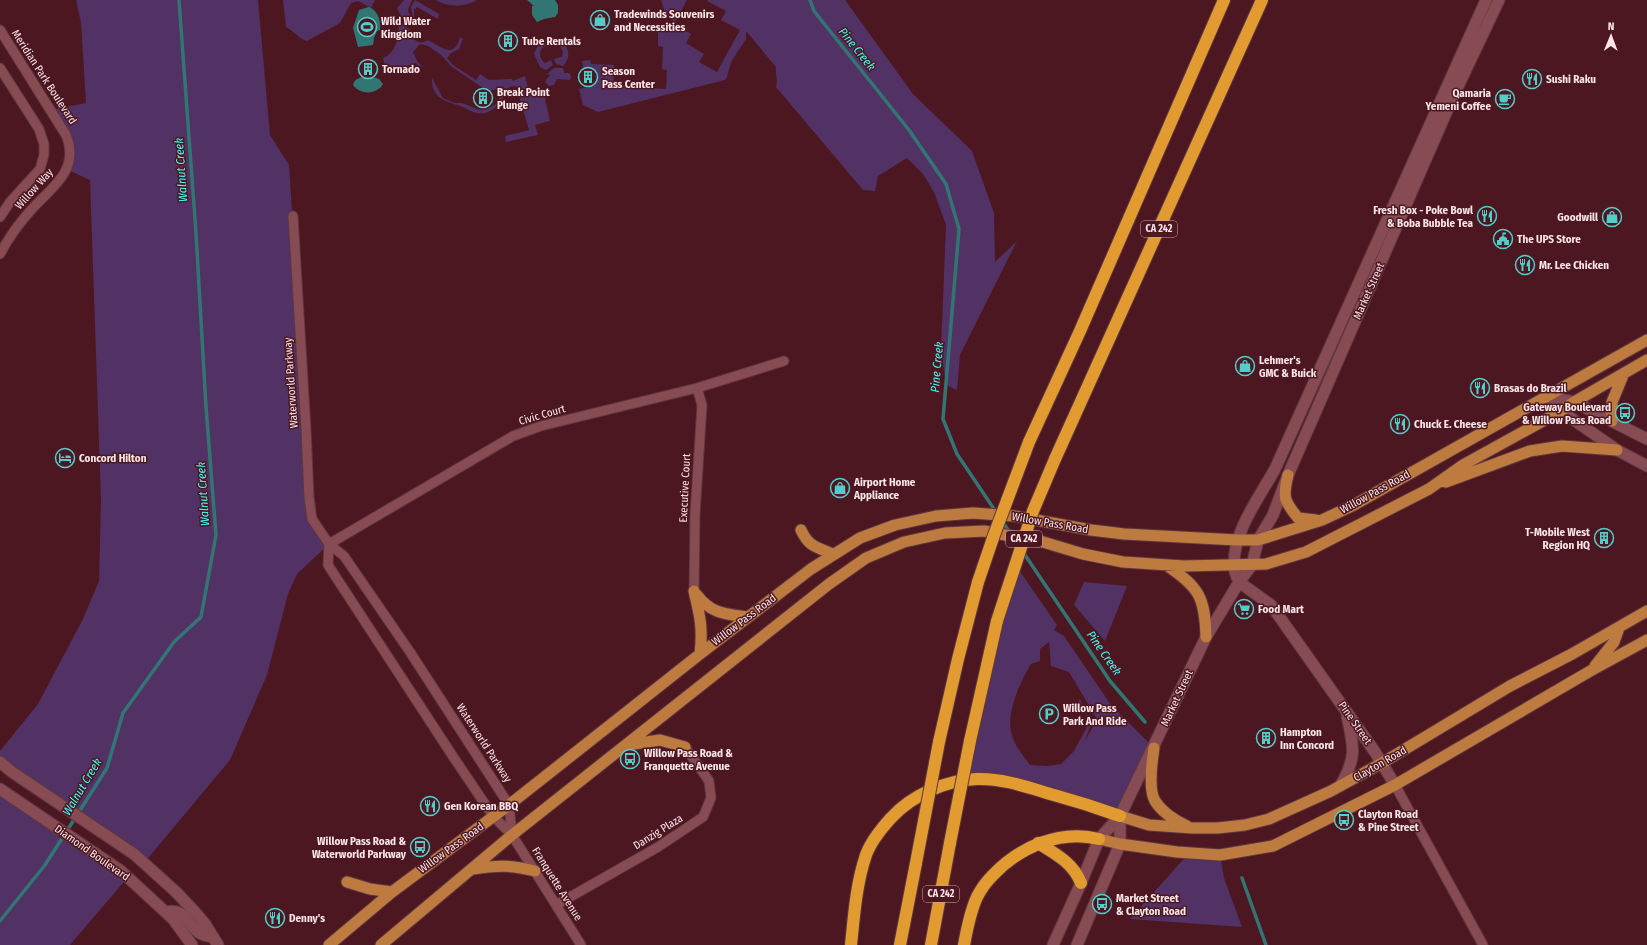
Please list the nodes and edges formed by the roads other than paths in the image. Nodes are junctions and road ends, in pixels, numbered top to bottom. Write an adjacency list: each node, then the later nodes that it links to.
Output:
1 (1224, 0): 76 (highway, CA 242, bridge)
2 (1262, 0): 77 (highway, CA 242, bridge)
3 (1486, 0): 13 (main road, Market Street)
4 (1499, 0): 11 (main road, Market Street)
5 (0, 30): 7 (street, Meridian Park Boulevard)
6 (0, 68): 8 (street, Willow Way)
7 (70, 160): 10 (street, Willow Way)
8 (0, 216)
9 (293, 216): 32 (street, Waterworld Parkway)
10 (0, 254)
11 (1363, 305): 13 (main road); 20 (main road, Market Street)
12 (1647, 340): 18 (main road, Willow Pass Road)
13 (1327, 353): 20 (main road); 30 (main road, Market Street)
14 (1647, 360): 16 (main road, Willow Pass Road)
15 (784, 361): 17 (street, Civic Court)
16 (1624, 374): 19 (main road, Willow Pass Road); 22 (main road)
17 (697, 388): 32 (street, Civic Court); 38 (street, Executive Court)
18 (1549, 396): 19 (main road); 21 (main road); 28 (main road, Willow Pass Road)
19 (1574, 402): 21 (main road, Willow Pass Road); 22 (main road)
20 (1319, 405): 26 (main road, Market Street)
21 (1561, 411): 24 (main road); 27 (main road, Willow Pass Road)
22 (1612, 421): 23 (main road)
23 (1647, 439)
24 (1617, 450): 25 (main road); 27 (main road)
25 (1647, 466)
26 (1288, 475): 28 (main road); 31 (main road, Market Street)
27 (1429, 489): 35 (main road, Willow Pass Road)
28 (1322, 520): 31 (main road, Willow Pass Road)
29 (801, 530): 33 (main road)
30 (1237, 540): 31 (main road, Willow Pass Road); 33 (main road, Willow Pass Road); 36 (main road, Market Street)
31 (1258, 540): 35 (main road, Market Street)
32 (328, 544): 55 (street, Waterworld Parkway); 56 (street)
33 (832, 554): 40 (main road, Willow Pass Road)
34 (1164, 564): 36 (main road, Willow Pass Road); 42 (main road); 47 (main road, Willow Pass Road)
35 (1252, 565): 36 (main road, Willow Pass Road); 37 (main road, Market Street)
36 (1233, 566): 37 (main road, Market Street)
37 (1239, 582): 42 (main road, Market Street); 46 (main road, Pine Street)
38 (694, 591): 40 (main road); 44 (main road)
39 (1647, 611): 41 (main road, Clayton Road)
40 (748, 617): 44 (main road, Willow Pass Road)
41 (1619, 628): 45 (main road); 51 (main road, Clayton Road)
42 (1206, 637): 49 (main road, Market Street)
43 (1647, 640): 45 (main road)
44 (700, 654): 55 (main road, Willow Pass Road)
45 (1592, 670): 52 (main road)
46 (1346, 711): 51 (main road, Pine Street); 53 (main road)
47 (626, 745): 48 (main road); 59 (main road, Willow Pass Road)
48 (685, 748): 68 (street, Danzig Plaza)
49 (1154, 748): 57 (main road, Market Street); 58 (main road)
50 (0, 762): 70 (main road, Diamond Boulevard)
51 (1382, 764): 52 (main road, Pine Street); 53 (main road, Clayton Road)
52 (1395, 785): 62 (main road); 81 (street, Pine Street)
53 (1340, 786): 58 (main road, Clayton Road)
54 (0, 790): 69 (main road, Diamond Boulevard)
55 (510, 805): 56 (main road, Willow Pass Road); 59 (street, Waterworld Parkway)
56 (493, 816): 59 (street); 67 (main road, Willow Pass Road)
57 (1120, 816): 58 (main road, Clayton Road); 60 (main road, Market Street); 62 (main road, Market Street); 75 (highway)
58 (1193, 828)
59 (512, 835): 63 (main road, Willow Pass Road); 64 (street, Franquette Avenue)
60 (1099, 839): 61 (highway); 62 (main road); 66 (main road, Market Street)
61 (1038, 843): 66 (highway); 78 (highway)
62 (1120, 844): 80 (main road, Market Street)
63 (473, 869): 64 (main road); 73 (main road, Willow Pass Road)
64 (535, 871): 68 (street, Franquette Avenue)
65 (346, 882): 67 (main road)
66 (1081, 884): 79 (main road, Market Street)
67 (392, 892): 72 (main road, Willow Pass Road)
68 (556, 905): 74 (street, Franquette Avenue)
69 (166, 912): 70 (main road); 71 (main road, Diamond Boulevard)
70 (216, 941)
71 (192, 945)
72 (329, 945)
73 (381, 945)
74 (581, 945)
75 (851, 945)
76 (900, 945)
77 (931, 945)
78 (964, 945)
79 (1053, 945)
80 (1077, 945)
81 (1484, 945)

